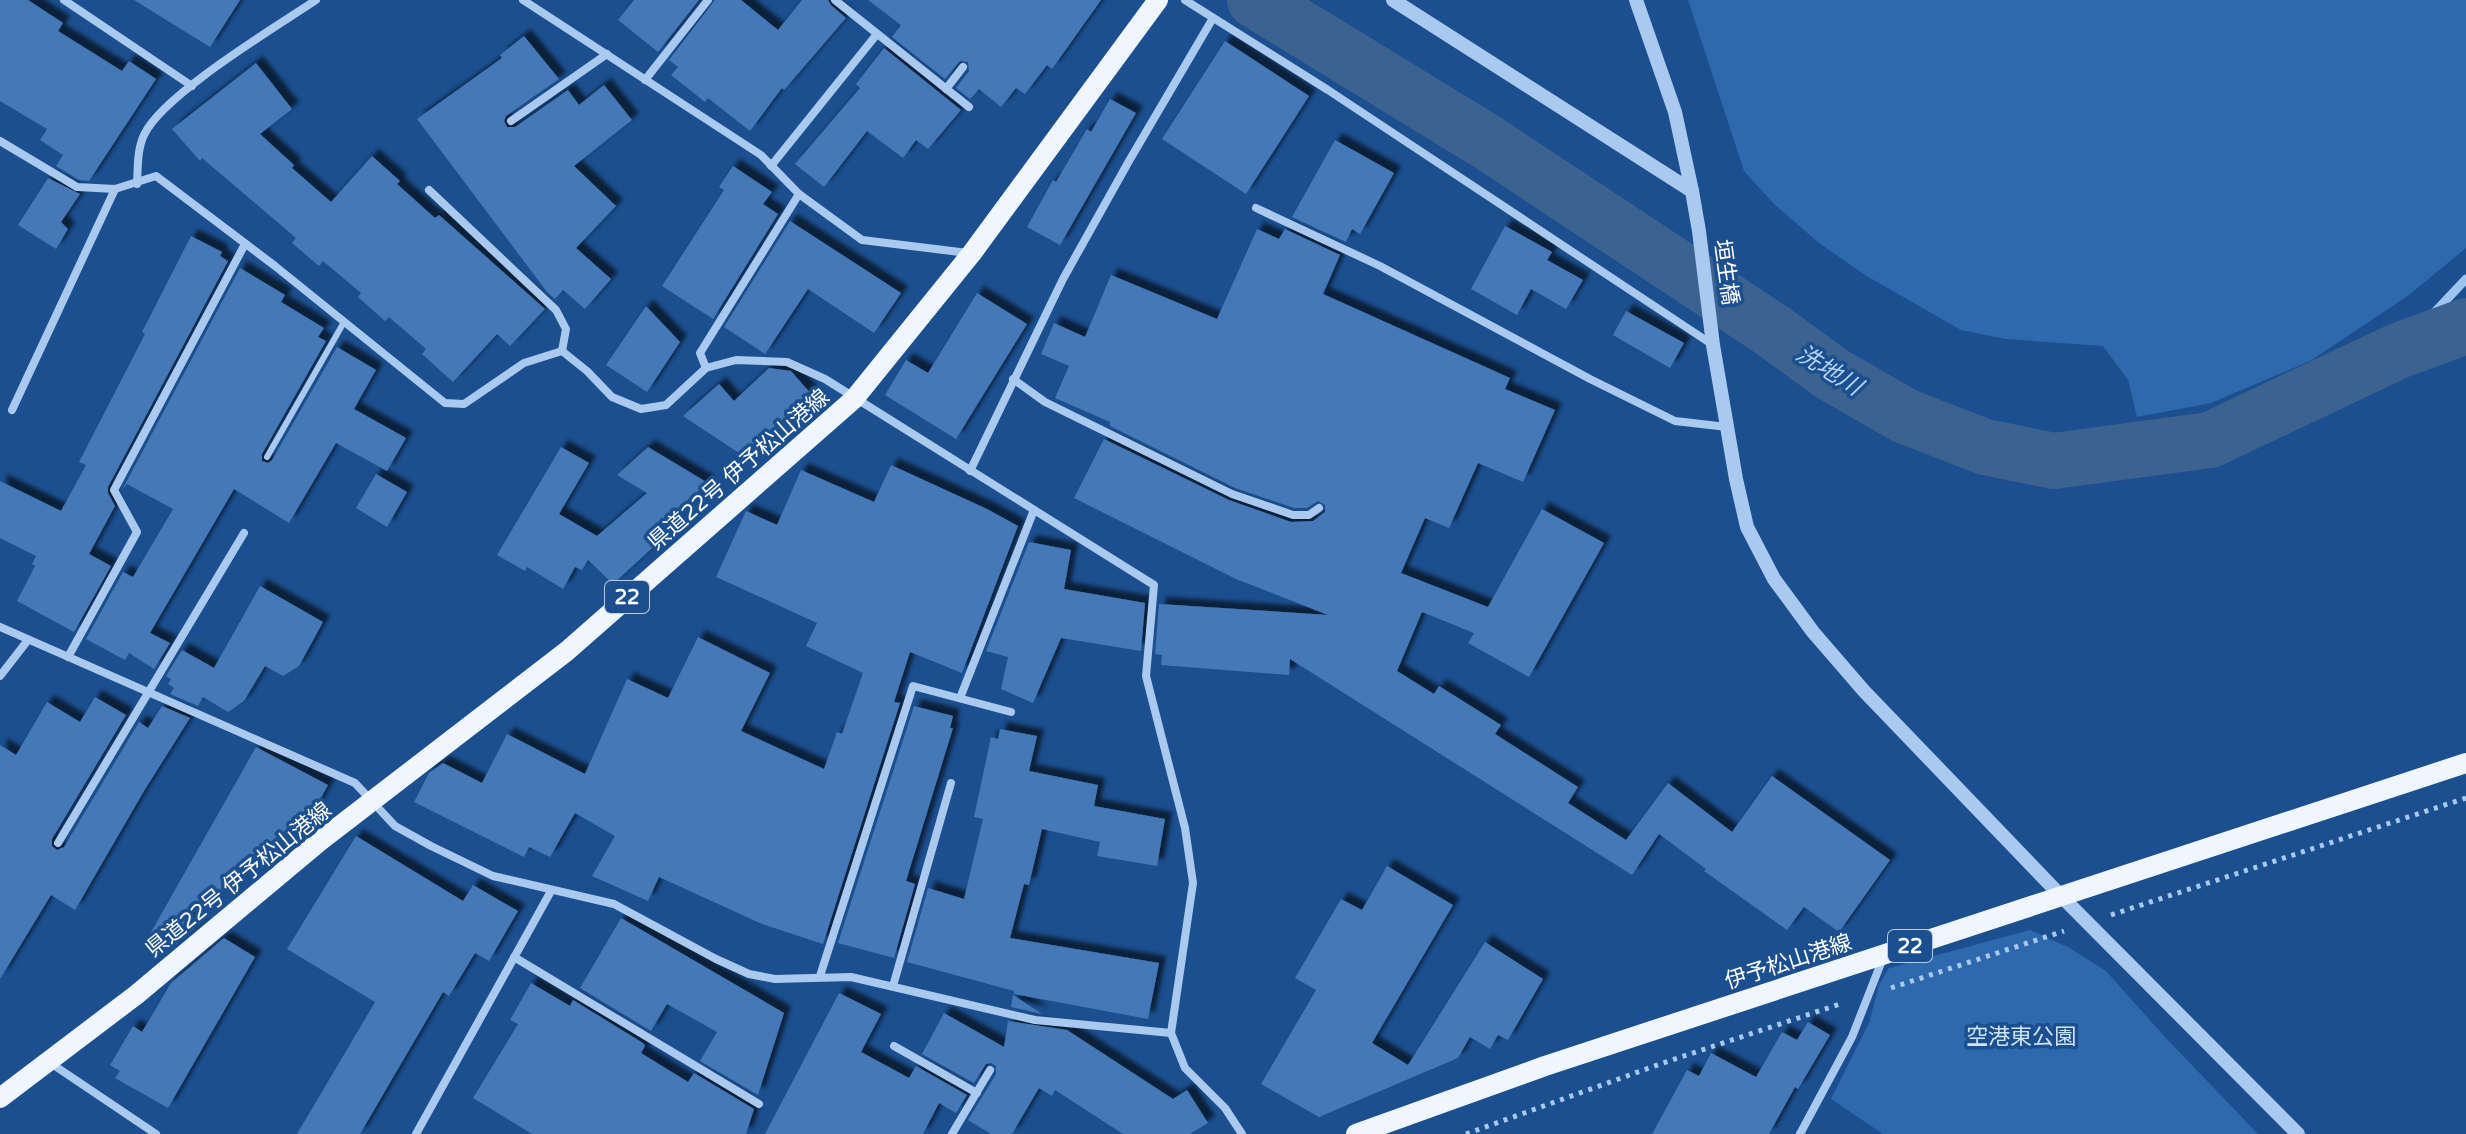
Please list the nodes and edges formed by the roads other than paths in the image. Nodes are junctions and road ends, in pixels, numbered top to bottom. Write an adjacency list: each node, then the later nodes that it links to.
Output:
1 (64, 0): 15 (street)
2 (316, 0): 15 (street)
3 (523, 0): 12 (street)
4 (708, 0): 14 (street)
5 (835, 0): 11 (street)
6 (1158, 0): 28 (main road, 県道22号 伊予松山港線 / 22)
7 (1185, 0): 10 (street)
8 (1393, 0): 24 (street)
9 (1636, 0): 24 (street, 垣生橋)
10 (1213, 18): 30 (street); 33 (street)
11 (877, 34): 16 (street); 20 (street)
12 (607, 54): 14 (street); 18 (street)
13 (963, 67): 16 (street)
14 (645, 80): 20 (street)
15 (192, 86): 21 (street)
16 (946, 89): 17 (street)
17 (969, 107)
18 (511, 121)
19 (0, 141): 22 (street)
20 (771, 166): 25 (street)
21 (137, 184): 22 (street); 27 (street)
22 (115, 189): 35 (street)
23 (429, 190): 31 (street)
24 (1692, 191): 30 (street, 垣生橋)
25 (799, 194): 28 (street); 32 (street)
26 (1256, 208): 36 (street)
27 (245, 244): 29 (street); 44 (street)
28 (972, 253): 34 (main road, 県道22号 伊予松山港線 / 22)
29 (344, 322): 31 (street); 37 (lane)
30 (1713, 345): 36 (street, 垣生橋)
31 (562, 351): 32 (street)
32 (706, 368): 34 (street)
33 (1013, 379): 38 (street); 39 (street)
34 (854, 399): 38 (street); 51 (main road, 県道22号 伊予松山港線 / 22)
35 (12, 410)
36 (1727, 427): 54 (street, 垣生橋)
37 (267, 457)
38 (970, 471): 40 (street)
39 (1319, 508)
40 (1034, 510): 47 (street); 59 (street)
41 (244, 533): 46 (street)
42 (0, 627): 43 (street)
43 (28, 640): 44 (street); 45 (street)
44 (68, 657): 46 (street)
45 (0, 676)
46 (149, 692): 51 (street); 52 (street)
47 (960, 698): 48 (street); 57 (street)
48 (1011, 712)
49 (2466, 763): 54 (main road, 伊予松山港線 / 22)
50 (951, 783): 58 (street)
51 (373, 801): 53 (street); 61 (main road, 県道22号 伊予松山港線 / 22)
52 (58, 843)
53 (551, 891): 56 (street); 57 (street)
54 (2062, 897): 55 (main road, 伊予松山港線 / 22); 72 (street, 垣生橋)
55 (1884, 955): 66 (main road, 伊予松山港線 / 22); 71 (street)
56 (514, 957): 65 (street); 68 (street)
57 (820, 976): 58 (street)
58 (893, 986): 59 (street)
59 (1171, 1033): 70 (street)
60 (894, 1046): 63 (street)
61 (48, 1061): 64 (main road, 県道22号 伊予松山港線 / 22); 67 (street)
62 (990, 1070): 63 (street)
63 (977, 1093): 69 (street)
64 (0, 1098)
65 (759, 1104)
66 (1364, 1133)
67 (156, 1134)
68 (416, 1134)
69 (952, 1134)
70 (1242, 1134)
71 (1800, 1134)
72 (2298, 1134)

